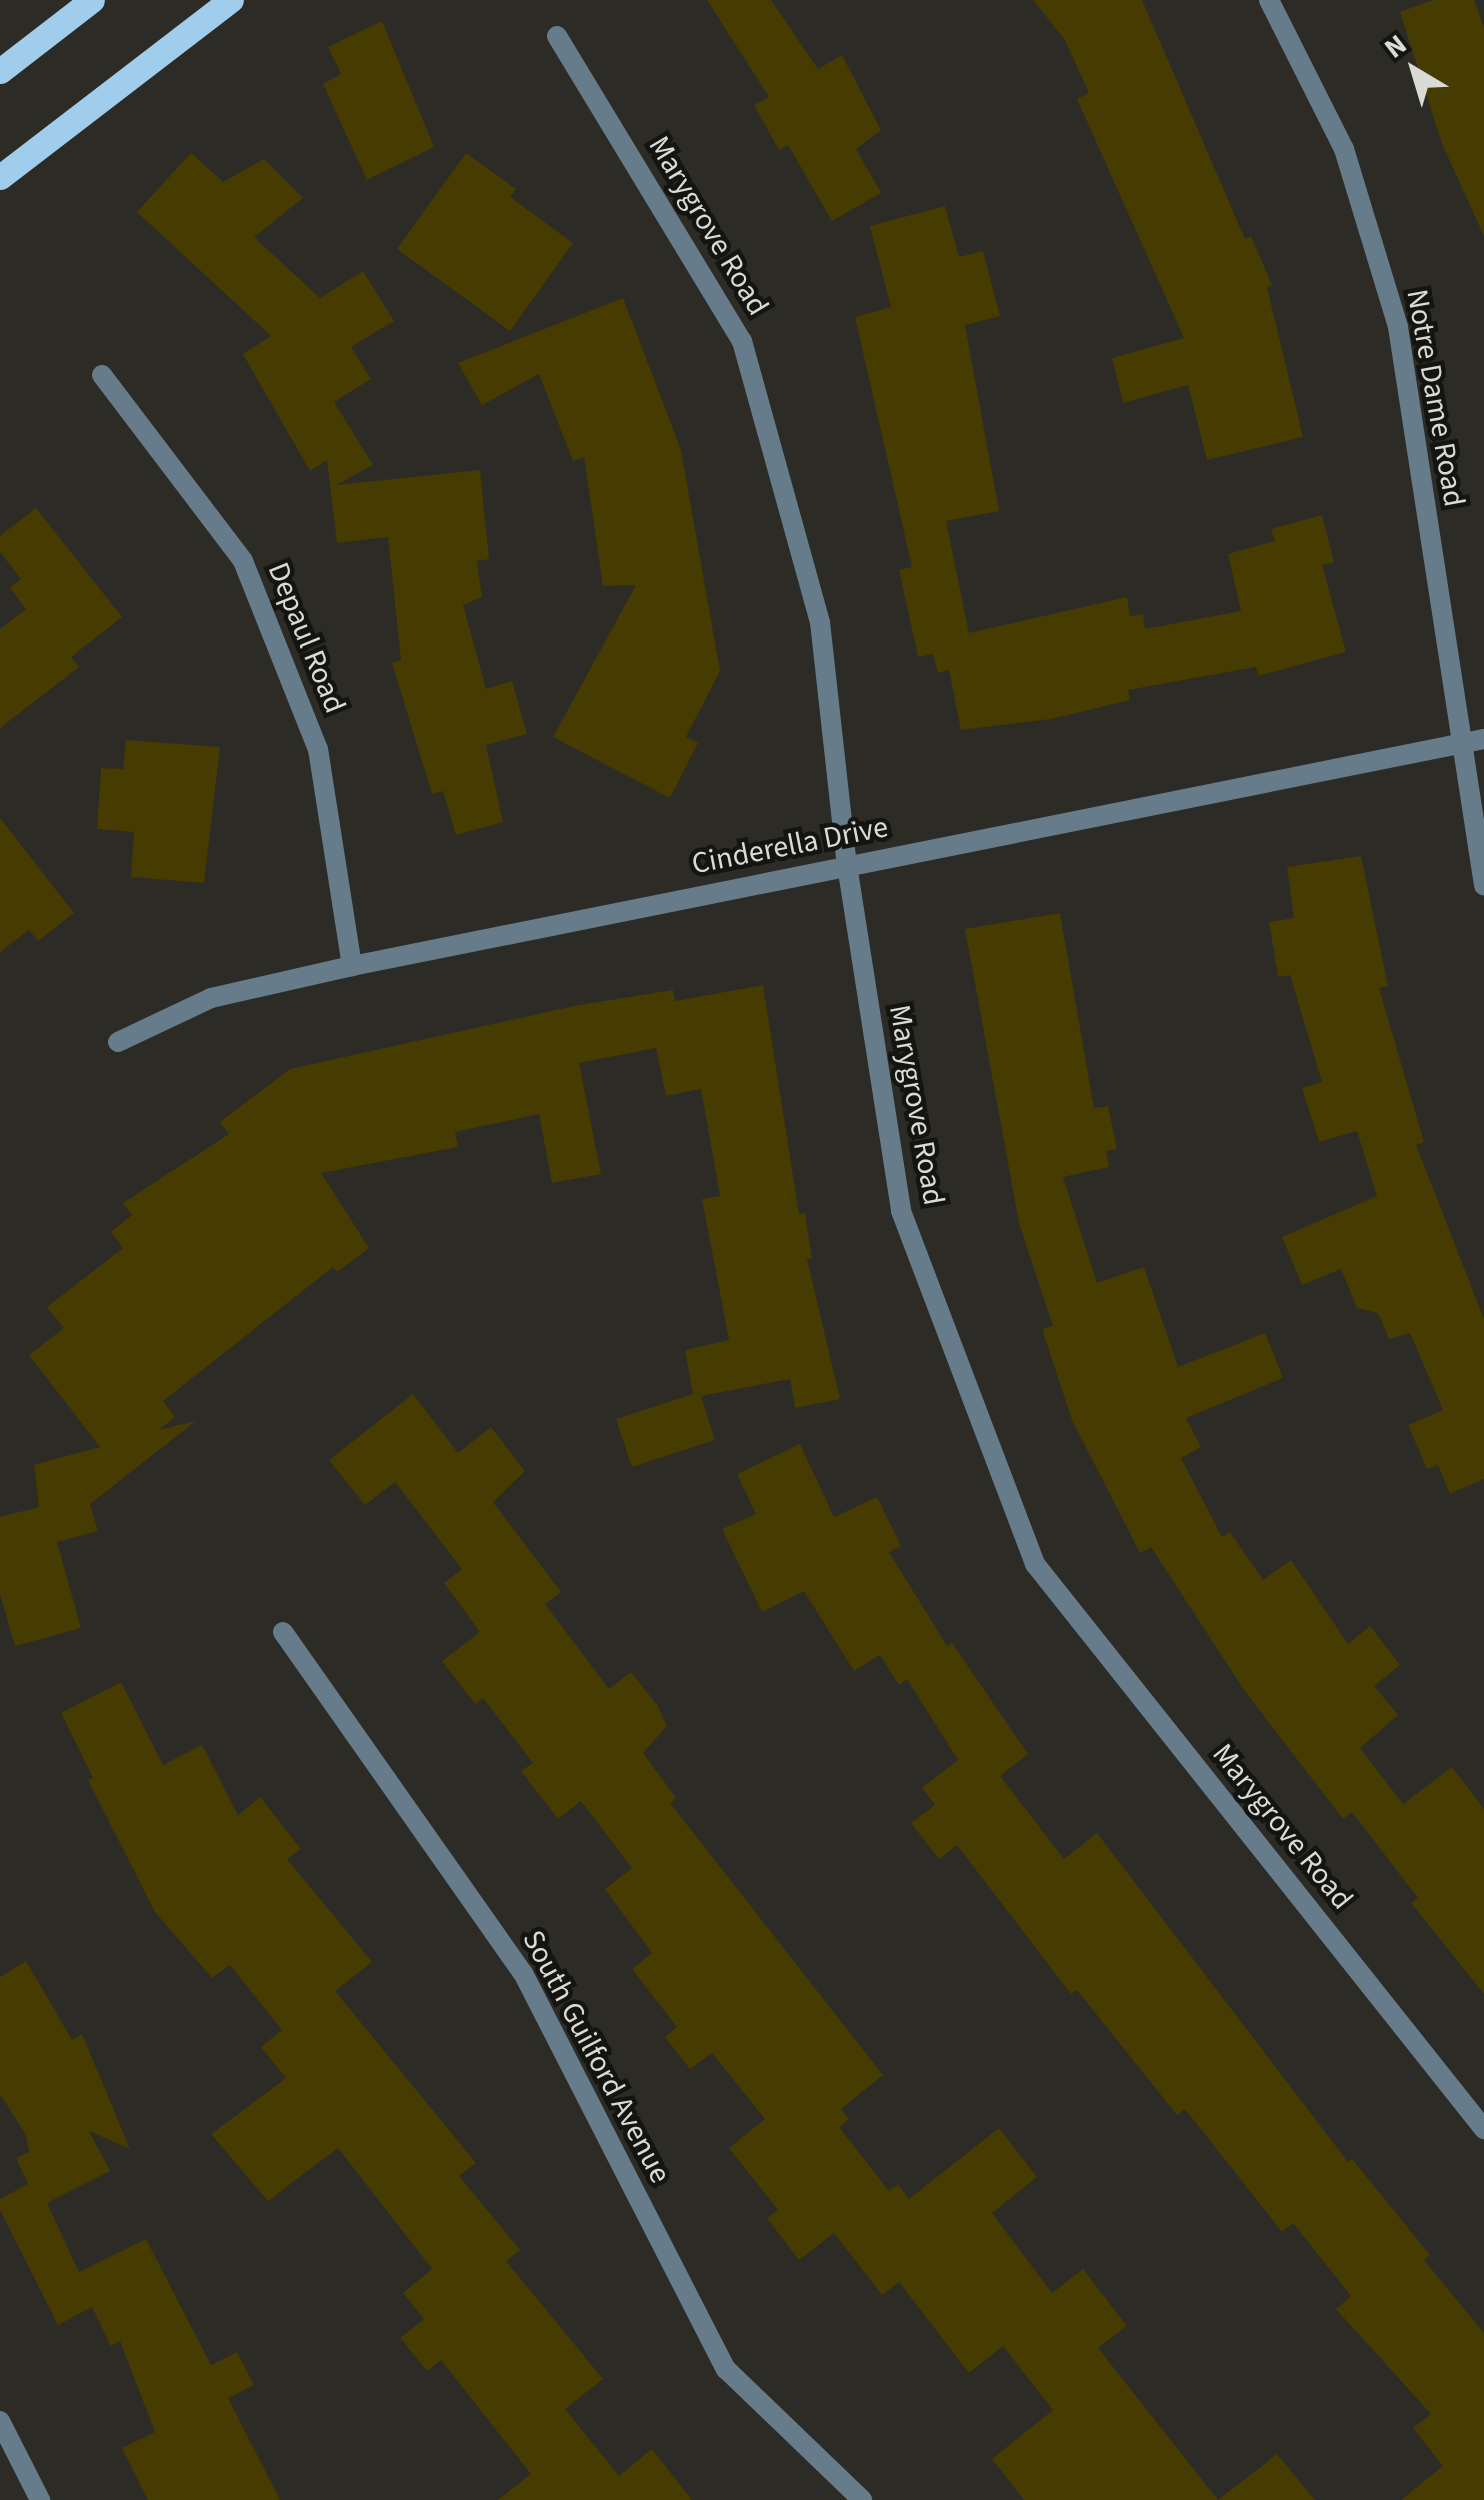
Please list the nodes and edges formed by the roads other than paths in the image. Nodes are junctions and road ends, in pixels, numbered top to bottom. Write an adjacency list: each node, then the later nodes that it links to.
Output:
1 (92, 0): 5 (main road)
2 (231, 0): 6 (main road)
3 (1269, 0): 9 (street, Notre Dame Road)
4 (557, 36): 10 (street, Marygrove Road)
5 (0, 70)
6 (0, 177)
7 (102, 375): 12 (street, Depaul Road)
8 (1484, 740): 9 (street, Cinderella Drive)
9 (1461, 744): 10 (street, Cinderella Drive); 11 (street, Notre Dame Road)
10 (847, 865): 12 (street, Cinderella Drive); 15 (street, Marygrove Road)
11 (1484, 885)
12 (352, 966): 13 (street, Cinderella Drive)
13 (118, 1042)
14 (283, 1632): 18 (street, South Guilford Avenue)
15 (1484, 2128)
16 (0, 2421): 17 (street)
17 (40, 2500)
18 (862, 2500)

